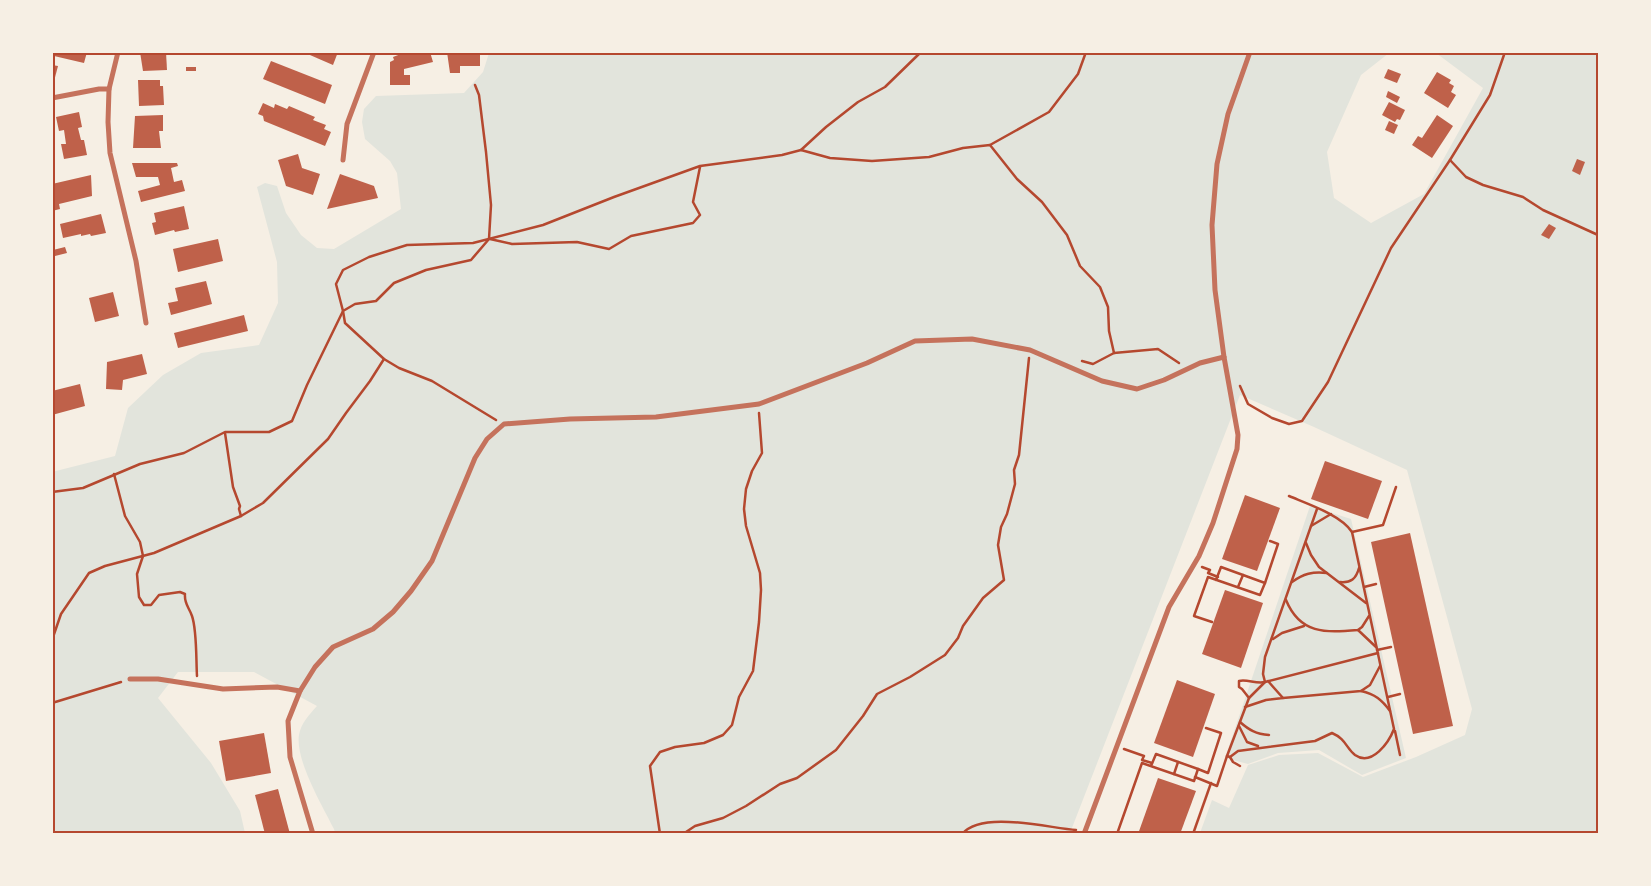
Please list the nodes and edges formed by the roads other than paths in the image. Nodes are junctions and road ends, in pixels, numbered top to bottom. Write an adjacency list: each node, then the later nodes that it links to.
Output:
1 (118, 52): 4 (street)
2 (374, 52): 6 (street)
3 (1250, 52): 8 (street)
4 (109, 89): 5 (street); 7 (street)
5 (52, 98)
6 (343, 160)
7 (146, 323)
8 (1224, 357): 10 (street); 11 (street)
9 (130, 679): 10 (street)
10 (300, 691): 12 (street)
11 (1085, 832)
12 (313, 834)

